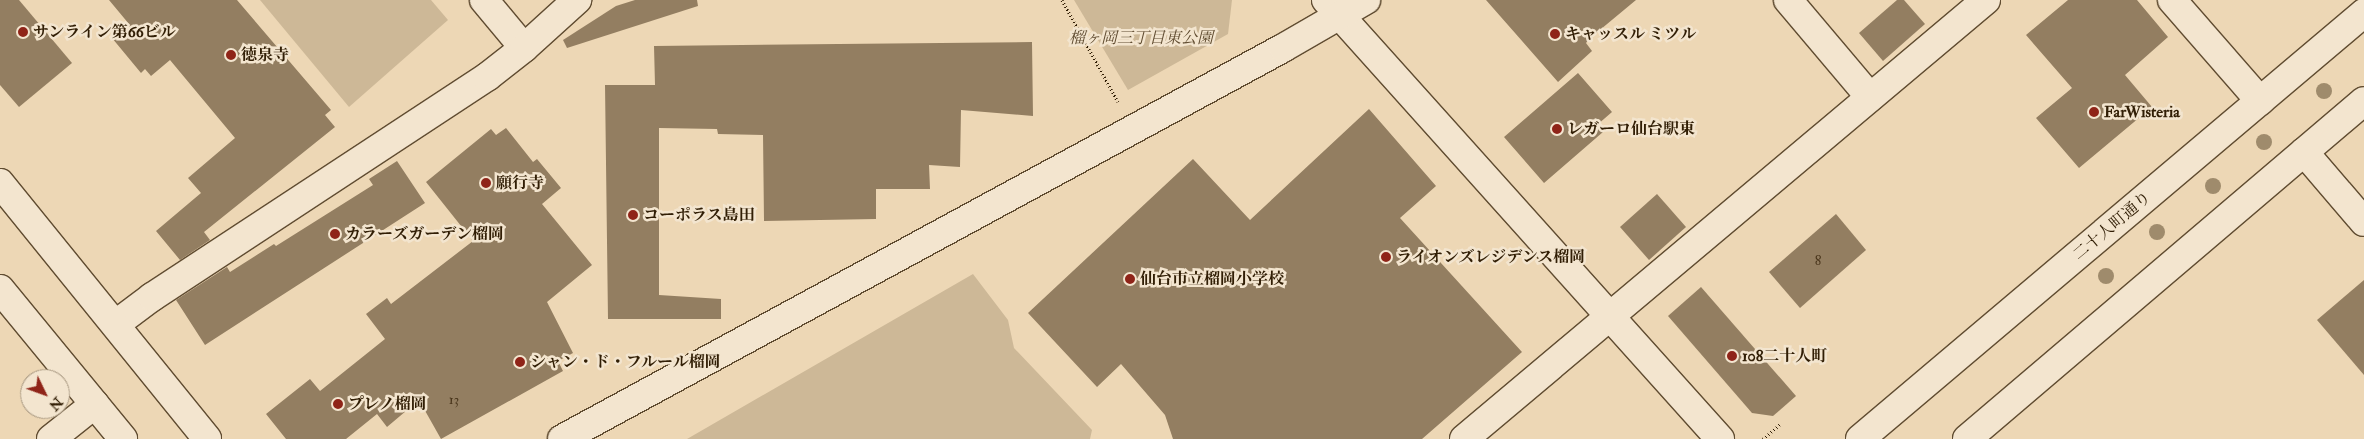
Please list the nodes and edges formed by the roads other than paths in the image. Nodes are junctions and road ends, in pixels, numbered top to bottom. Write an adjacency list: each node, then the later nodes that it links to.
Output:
1 (484, 0): 9 (street)
2 (577, 0): 9 (street)
3 (1366, 0): 7 (street)
4 (1788, 0): 10 (street)
5 (1986, 0): 10 (street)
6 (2172, 0): 11 (street)
7 (1333, 8): 17 (street); 23 (street)
8 (2364, 13): 11 (street, 二十人町通り)
9 (524, 48): 18 (street)
10 (1870, 97): 17 (street)
11 (2260, 101): 26 (street, 二十人町通り)
12 (2364, 101): 13 (street)
13 (2304, 152): 15 (street); 27 (street)
14 (0, 183): 18 (street)
15 (2364, 222)
16 (0, 289): 19 (street)
17 (1610, 316): 24 (street); 25 (street)
18 (116, 324): 22 (street)
19 (95, 404): 20 (street); 21 (street)
20 (51, 439)
21 (123, 439)
22 (207, 439)
23 (562, 439)
24 (1464, 439)
25 (1720, 439)
26 (1860, 439)
27 (1967, 439)

